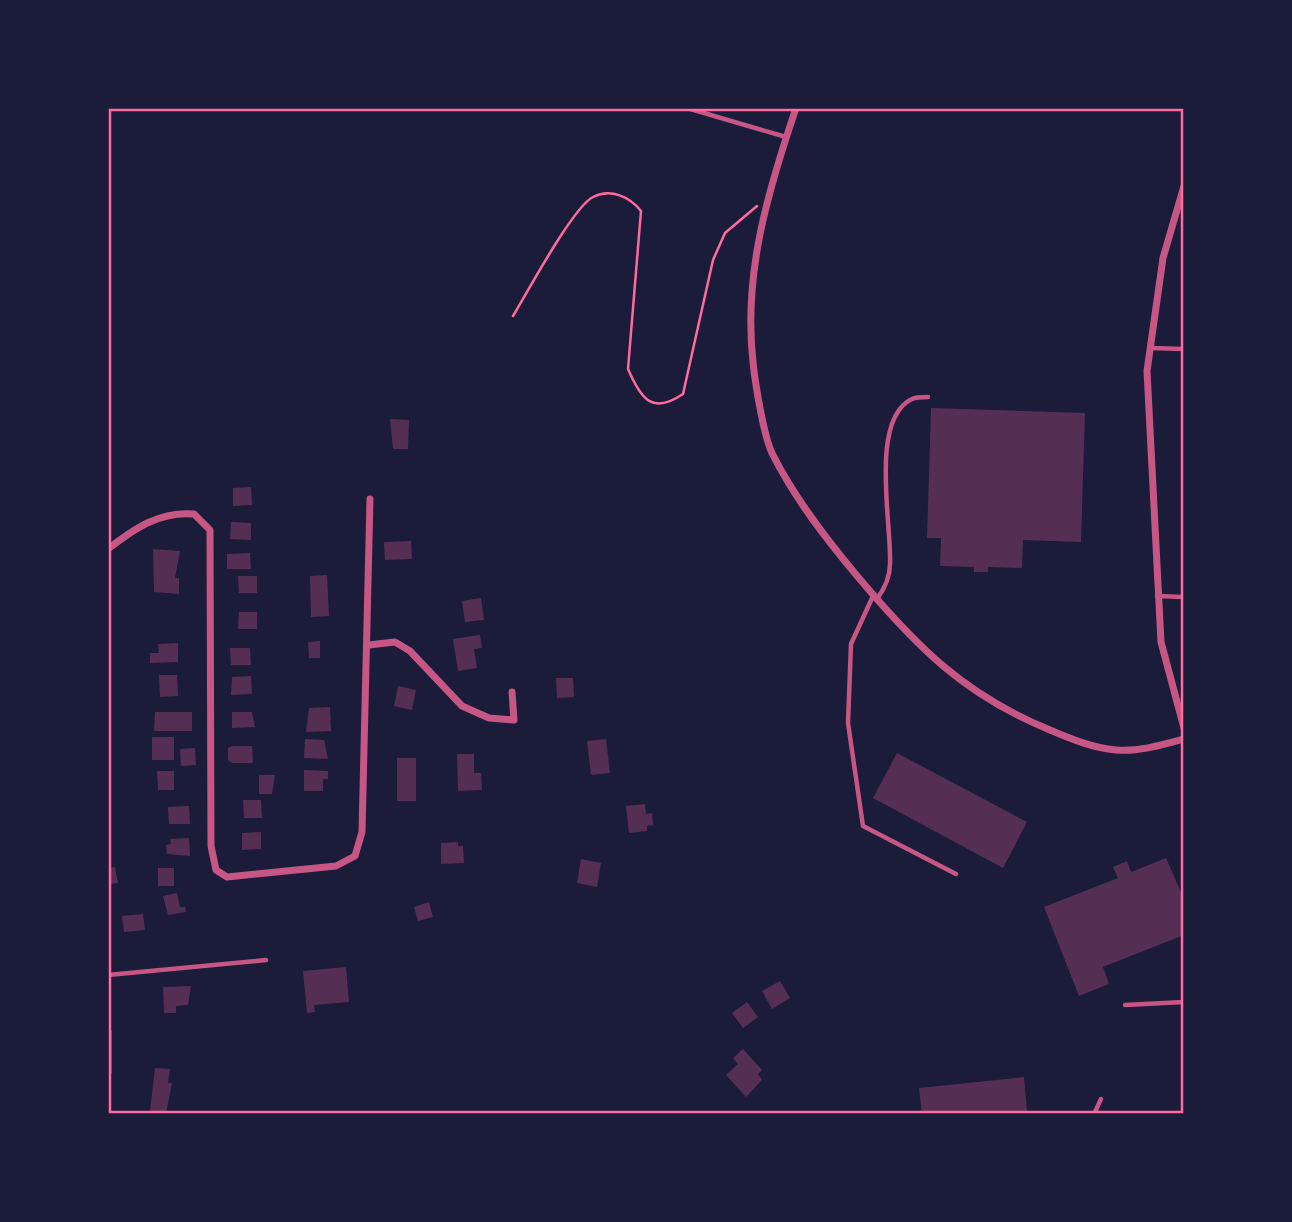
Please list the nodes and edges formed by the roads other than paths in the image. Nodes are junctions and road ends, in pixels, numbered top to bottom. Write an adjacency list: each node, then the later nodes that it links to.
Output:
1 (687, 108): 3 (lane)
2 (796, 108): 3 (street)
3 (786, 138): 11 (street)
4 (1184, 186): 5 (street)
5 (1151, 348): 6 (lane); 10 (street)
6 (1184, 349)
7 (928, 397): 11 (lane)
8 (370, 499): 13 (street)
9 (108, 549): 13 (street)
10 (1156, 596): 12 (lane); 15 (street)
11 (875, 597): 16 (street); 17 (lane)
12 (1184, 597)
13 (369, 645): 14 (street)
14 (512, 692)
15 (1183, 727)
16 (1184, 739)
17 (956, 874)
18 (266, 960): 19 (lane)
19 (108, 975)
20 (1184, 1002): 21 (lane)
21 (1125, 1005)
22 (108, 1032): 23 (street)
23 (108, 1072)
24 (1101, 1099): 25 (lane)
25 (1094, 1114)

